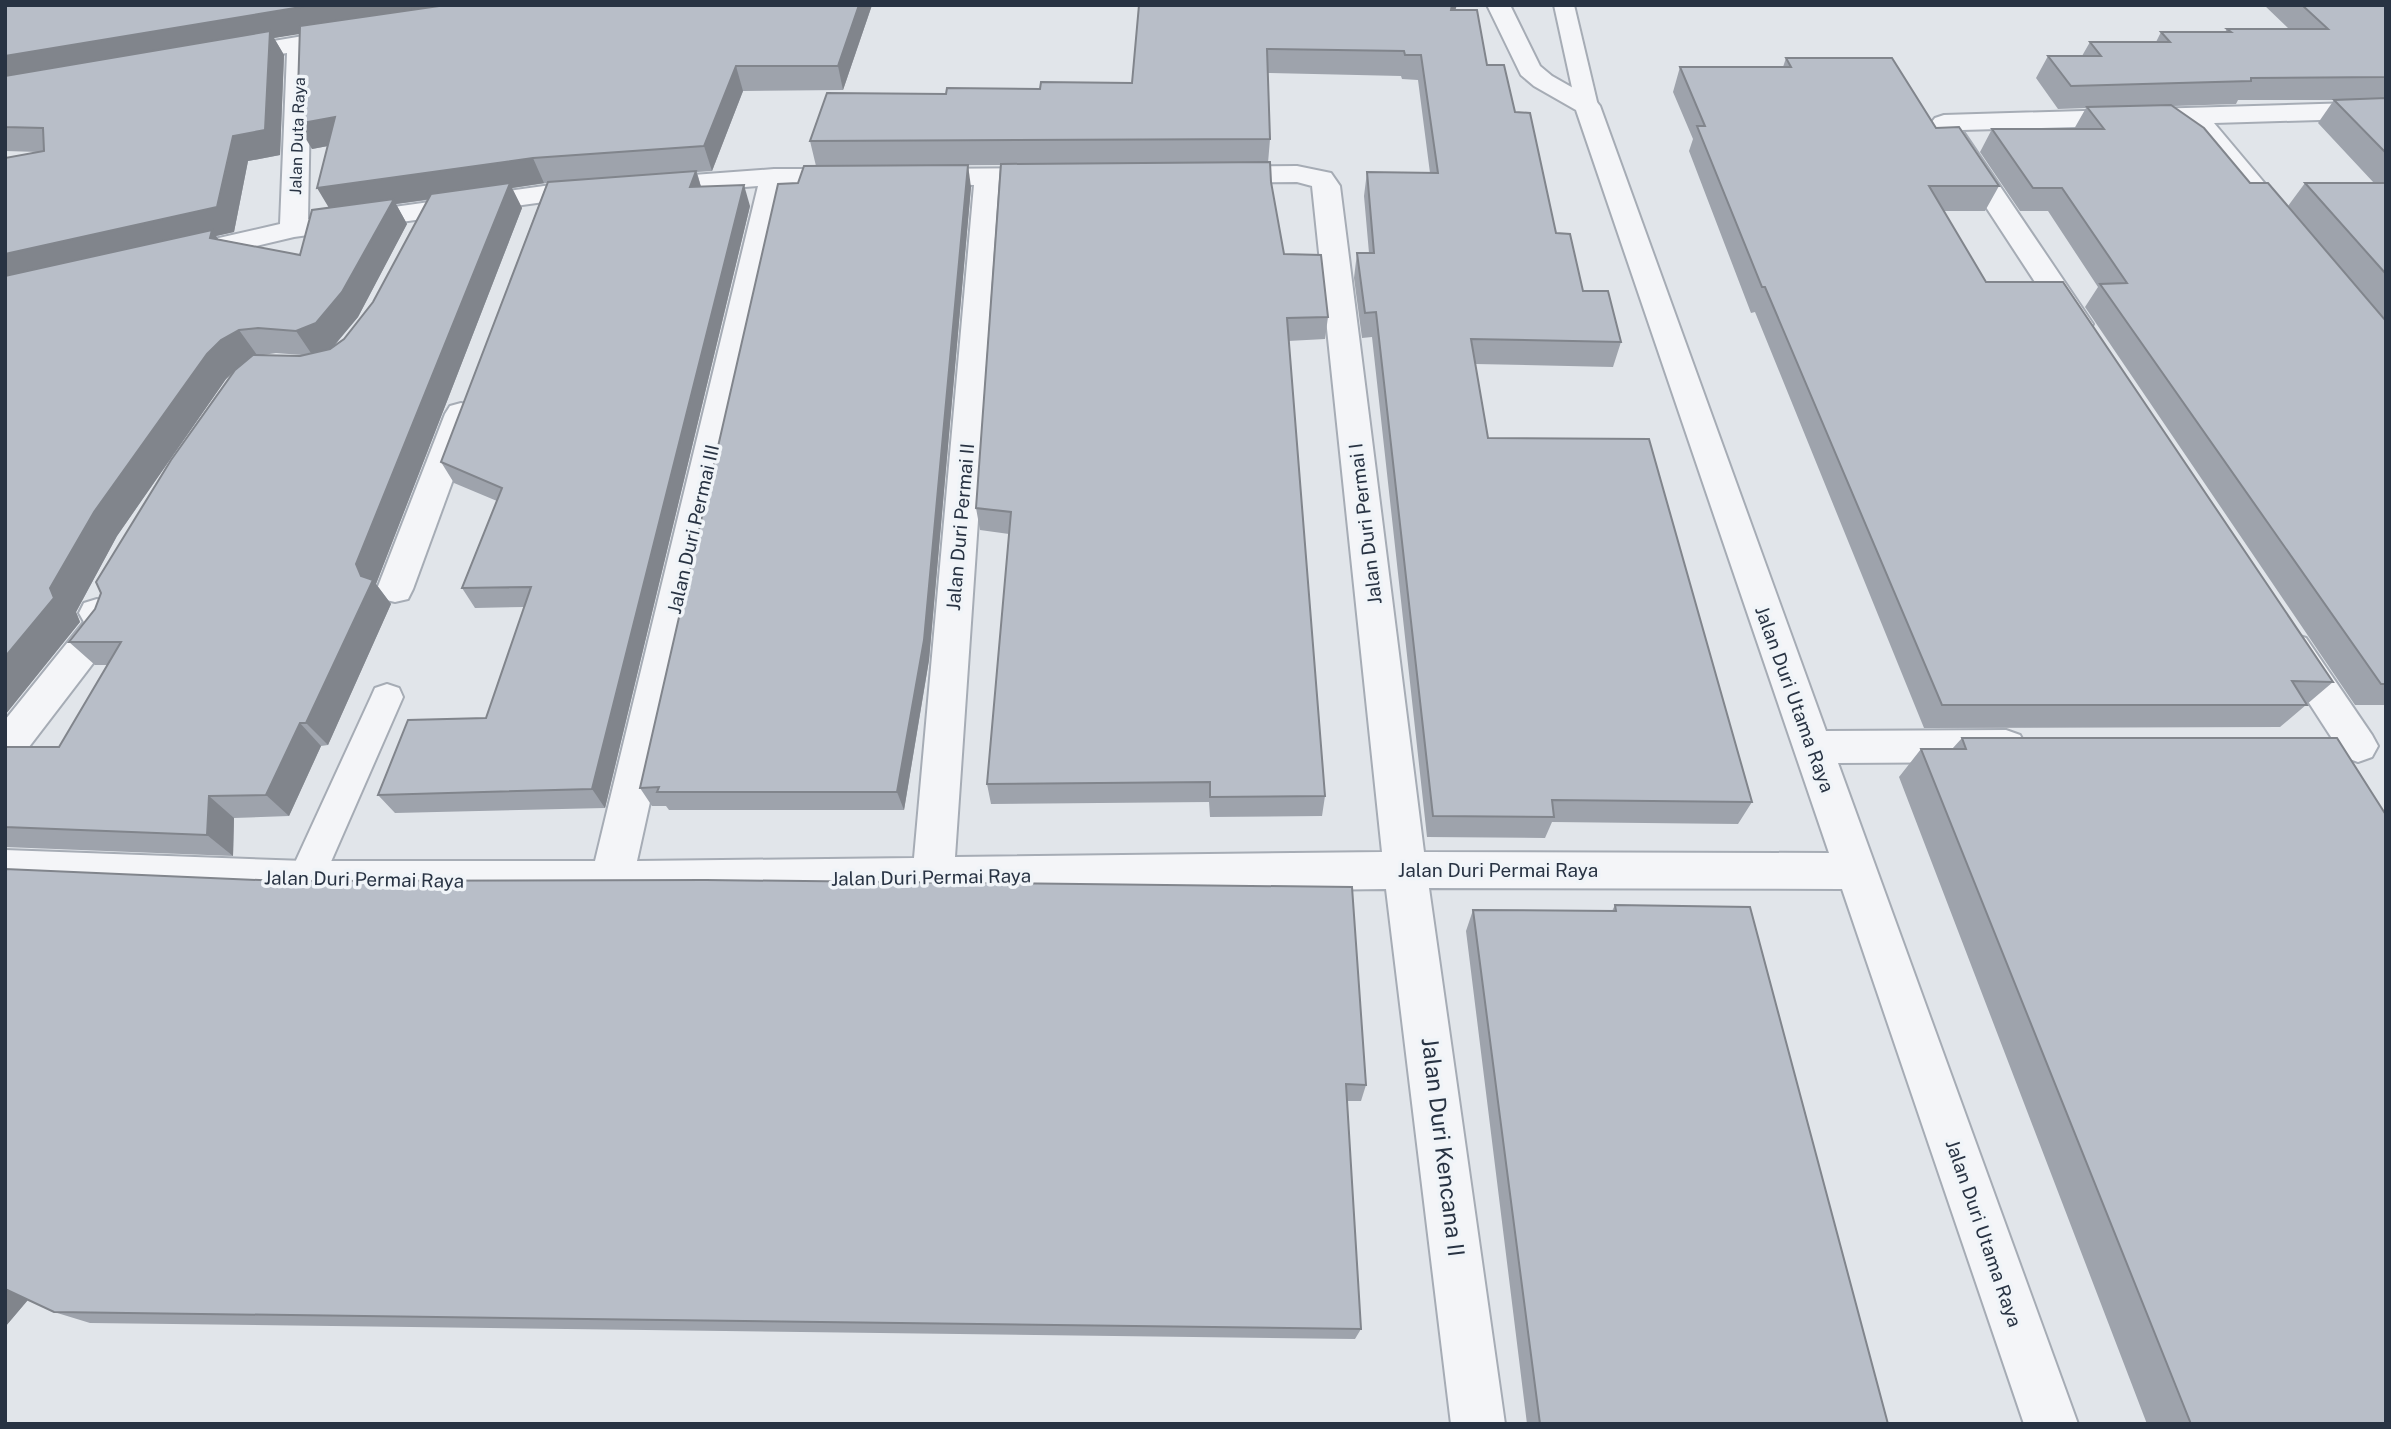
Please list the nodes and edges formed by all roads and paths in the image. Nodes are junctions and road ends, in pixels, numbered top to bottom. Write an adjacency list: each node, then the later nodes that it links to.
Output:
1 (1499, 5): 6 (street)
2 (1564, 5): 6 (lane)
3 (377, 31): 4 (street)
4 (299, 43): 5 (street); 14 (street, Jalan Duta Raya)
5 (206, 59)
6 (1587, 106): 27 (street, Jalan Duri Utama Raya)
7 (2386, 110): 8 (street)
8 (2195, 117): 15 (street); 18 (street)
9 (1190, 175): 30 (street, Jalan Duri Permai I)
10 (1082, 176): 12 (street)
11 (774, 177): 12 (street); 13 (street); 34 (street, Jalan Duri Permai III)
12 (988, 177): 32 (street, Jalan Duri Permai II)
13 (432, 209): 14 (street); 16 (street)
14 (294, 229): 17 (street)
15 (2299, 241)
16 (412, 246)
17 (163, 260)
18 (2096, 352)
19 (472, 385): 21 (street)
20 (113, 580): 28 (street)
21 (395, 589)
22 (2280, 628): 26 (street)
23 (387, 697): 33 (lane)
24 (2037, 746): 27 (street)
25 (2316, 746): 26 (street)
26 (2372, 746)
27 (1811, 747): 31 (street, Jalan Duri Utama Raya)
28 (5, 749)
29 (5, 868): 33 (street, Jalan Duri Permai Raya)
30 (1405, 870): 31 (street, Jalan Duri Permai Raya); 32 (street, Jalan Duri Permai Raya); 35 (street, Jalan Duri Kencana II)
31 (1857, 871): 36 (street, Jalan Duri Utama Raya)
32 (933, 877): 34 (street, Jalan Duri Permai Raya)
33 (305, 880): 34 (street, Jalan Duri Permai Raya)
34 (612, 880)
35 (1478, 1424)
36 (2051, 1424)

